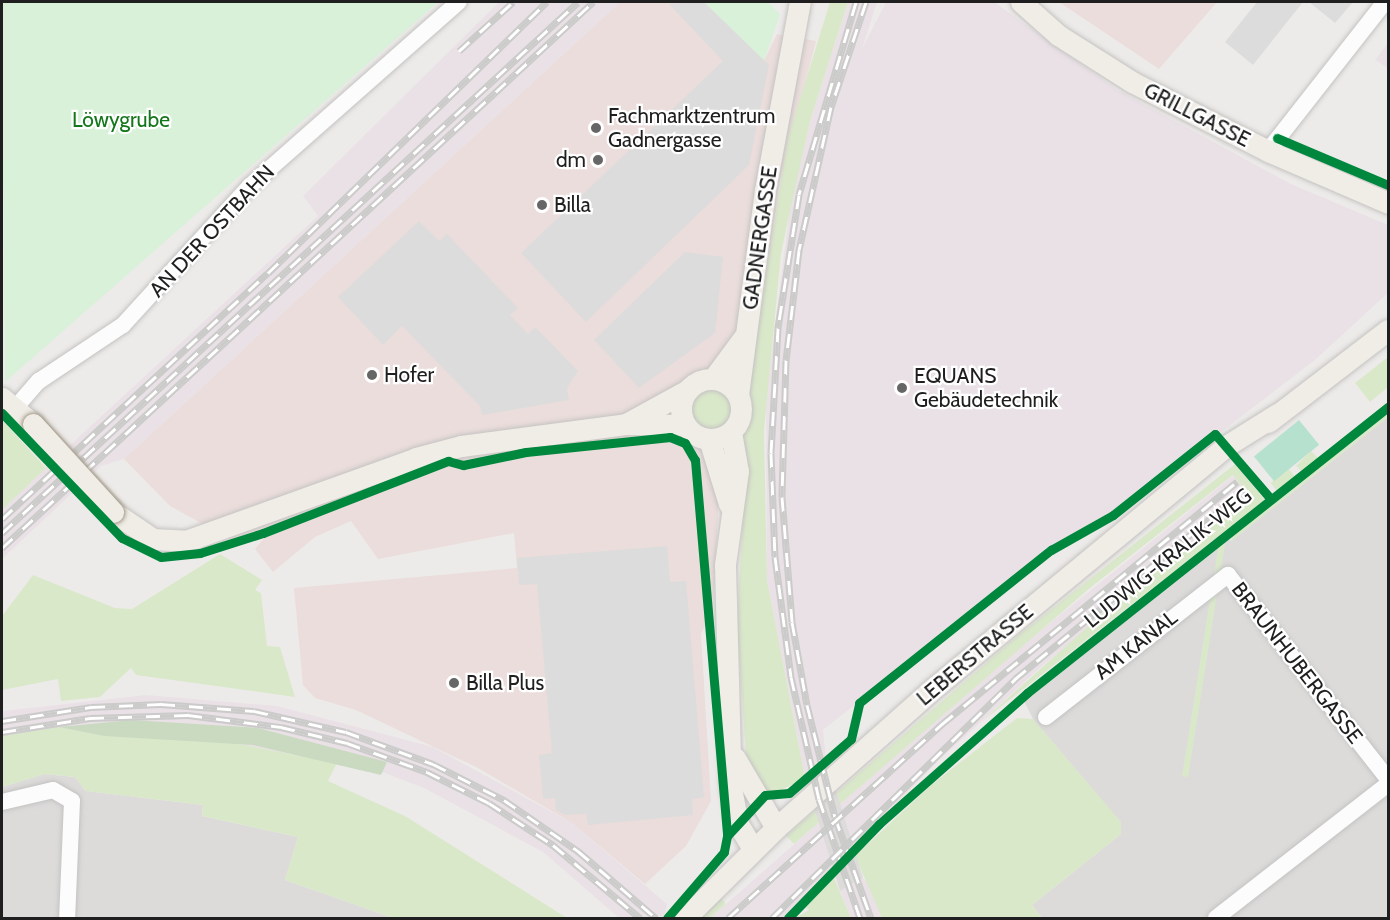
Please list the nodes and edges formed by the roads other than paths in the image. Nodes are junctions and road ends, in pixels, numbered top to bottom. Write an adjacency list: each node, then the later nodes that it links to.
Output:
1 (459, 2): 12 (street, AN DER OSTBAHN)
2 (800, 2): 8 (main road, GADNERGASSE)
3 (1021, 2): 5 (main road, GRILLGASSE)
4 (1385, 2): 5 (street)
5 (1268, 151): 6 (main road, GRILLGASSE)
6 (1389, 203)
7 (1389, 330): 24 (main road, LEBERSTRASSE)
8 (746, 334): 9 (main road, GADNERGASSE); 11 (main road, GADNERGASSE)
9 (713, 379): 10 (main road); 11 (main road)
10 (686, 391): 13 (main road); 14 (main road)
11 (738, 395): 15 (main road)
12 (9, 403): 13 (main road, bridge)
13 (626, 424): 14 (main road)
14 (685, 425): 16 (main road)
15 (731, 432): 16 (main road); 17 (main road)
16 (709, 439): 17 (main road)
17 (731, 513): 20 (main road)
18 (1228, 575): 19 (street, AM KANAL); 21 (street, BRAUNHUBERGASSE)
19 (1046, 717)
20 (735, 758): 24 (main road); 25 (main road)
21 (1389, 779)
22 (1389, 784): 28 (street)
23 (2, 802): 26 (street)
24 (776, 828): 25 (main road, LEBERSTRASSE)
25 (753, 849): 27 (main road, LEBERSTRASSE)
26 (67, 918)
27 (685, 918)
28 (1216, 918)

